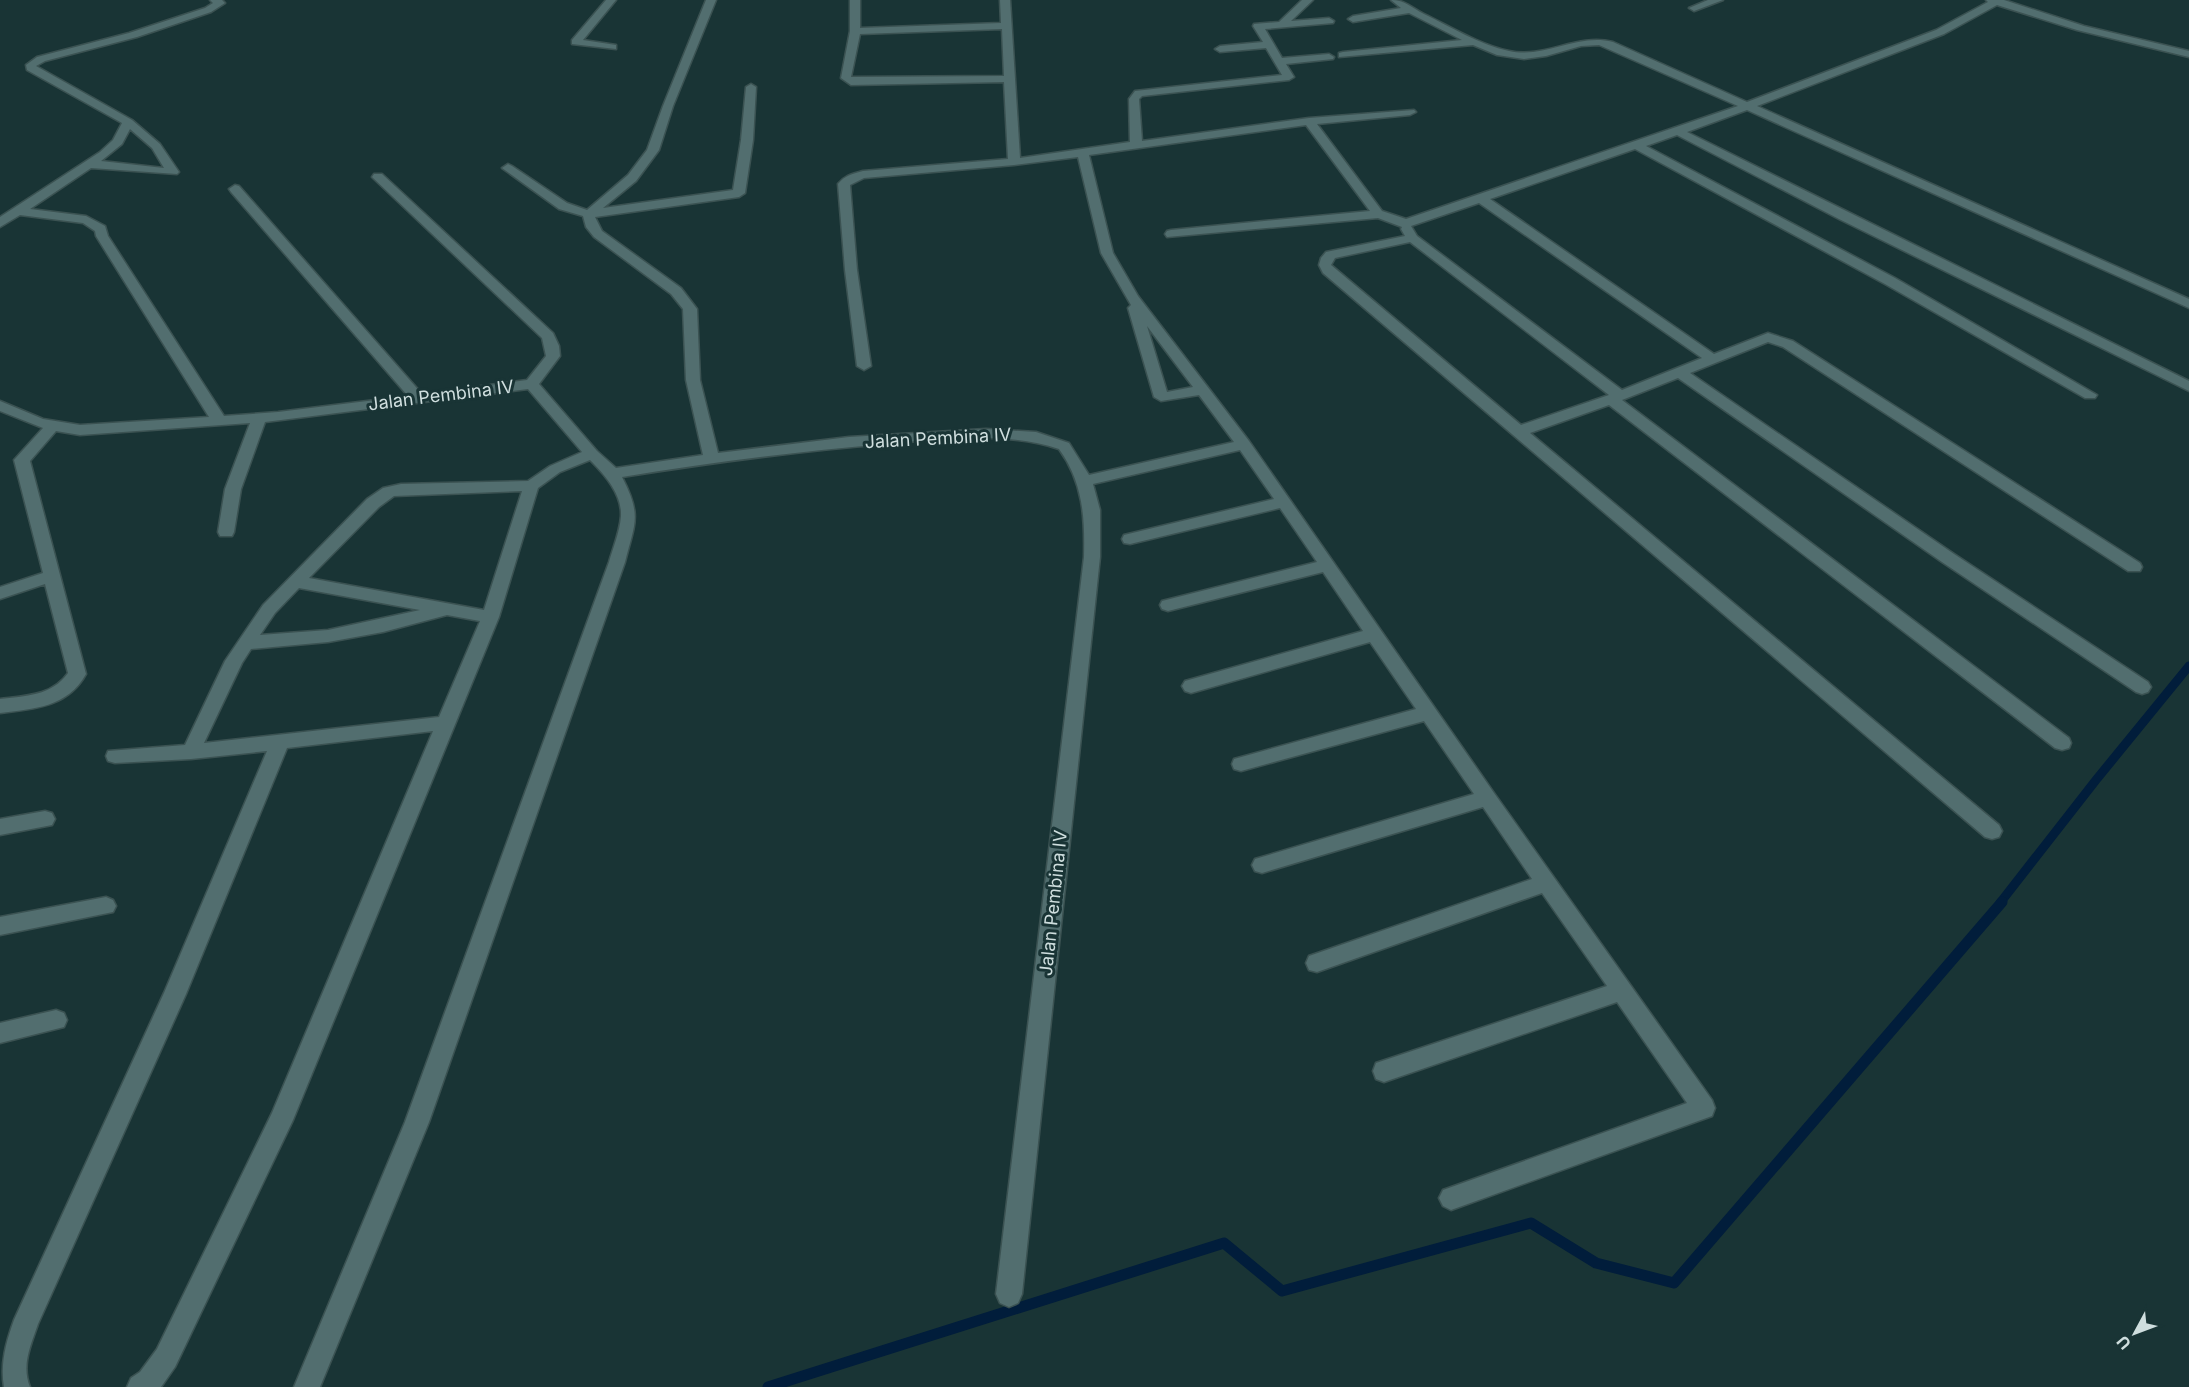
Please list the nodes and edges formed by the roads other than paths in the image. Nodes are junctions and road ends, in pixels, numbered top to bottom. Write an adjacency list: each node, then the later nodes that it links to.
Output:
1 (215, 0): 30 (street)
2 (611, 0): 19 (street)
3 (711, 0): 42 (street)
4 (855, 0): 16 (street)
5 (1005, 0): 15 (street)
6 (1308, 0): 14 (street)
7 (1396, 0): 11 (street)
8 (1718, 0): 10 (street)
9 (1995, 0): 21 (street); 27 (street)
10 (1694, 8)
11 (1410, 10): 12 (street); 17 (street)
12 (1353, 19)
13 (1329, 21): 14 (street)
14 (1282, 24): 18 (street)
15 (1005, 26): 16 (street); 25 (street)
16 (855, 31): 25 (street)
17 (1472, 42): 22 (street); 27 (street)
18 (1269, 45): 20 (street); 24 (street)
19 (612, 47)
20 (1220, 49)
21 (2189, 54)
22 (1343, 55)
23 (1329, 57): 24 (street)
24 (1279, 61): 32 (street)
25 (1008, 79): 35 (street)
26 (751, 87): 42 (street)
27 (1745, 107): 31 (street); 48 (street)
28 (1410, 112): 29 (street)
29 (1309, 121): 32 (street); 43 (street)
30 (128, 123): 36 (street); 36 (street)
31 (1678, 132): 33 (street); 53 (street)
32 (1136, 145): 34 (street)
33 (1638, 146): 40 (street); 55 (street)
34 (1083, 152): 35 (street); 47 (street)
35 (1014, 162): 50 (street)
36 (91, 164): 41 (street)
37 (508, 168): 42 (street)
38 (378, 177): 52 (street)
39 (236, 189): 57 (street)
40 (1482, 200): 45 (street); 49 (street)
41 (19, 211): 44 (street); 60 (street)
42 (588, 214): 65 (street)
43 (1378, 214): 45 (street); 46 (street)
44 (0, 223)
45 (1409, 231): 56 (street); 62 (street)
46 (1172, 234)
47 (1132, 297): 54 (street); 54 (street)
48 (2189, 304)
49 (1712, 359): 51 (street); 73 (street)
50 (864, 366)
51 (1680, 373): 56 (street); 83 (street)
52 (532, 384): 57 (street, Jalan Pembina IV); 64 (street, Jalan Pembina IV)
53 (2189, 387)
54 (1204, 390): 63 (street)
55 (2090, 395)
56 (1616, 397): 62 (street); 88 (street)
57 (418, 398): 59 (street, Jalan Pembina IV)
58 (0, 405): 61 (street, Jalan Pembina IV)
59 (259, 419): 60 (street, Jalan Pembina IV); 70 (street)
60 (220, 422): 61 (street, Jalan Pembina IV)
61 (52, 427): 74 (street)
62 (1520, 431): 95 (street)
63 (1244, 444): 67 (street); 69 (street)
64 (592, 454): 66 (street, Jalan Pembina IV); 68 (street)
65 (711, 457): 66 (street, Jalan Pembina IV); 67 (street, Jalan Pembina IV)
66 (613, 474): 109 (street)
67 (1085, 481): 106 (street, Jalan Pembina IV)
68 (531, 486): 75 (street); 79 (street)
69 (1282, 502): 71 (street); 72 (street)
70 (226, 532)
71 (1130, 539)
72 (1328, 565): 77 (street); 80 (street)
73 (2134, 567)
74 (51, 576): 76 (street); 84 (street)
75 (296, 582): 78 (street); 81 (street)
76 (0, 593)
77 (1168, 605)
78 (444, 610): 79 (street); 81 (street)
79 (490, 617): 86 (street)
80 (1375, 634): 82 (street); 85 (street)
81 (246, 643): 89 (street)
82 (1191, 686)
83 (2142, 687)
84 (0, 706)
85 (1429, 713): 91 (street); 92 (street)
86 (445, 723): 87 (street); 108 (street)
87 (280, 742): 89 (street); 107 (street)
88 (2062, 743)
89 (191, 752): 90 (street)
90 (115, 756)
91 (1241, 764)
92 (1487, 798): 96 (street); 97 (street)
93 (45, 819): 94 (street)
94 (0, 827)
95 (1992, 831)
96 (1262, 865)
97 (1546, 883): 100 (street); 101 (street)
98 (106, 906): 99 (street)
99 (0, 926)
100 (1317, 963)
101 (1622, 991): 104 (street); 105 (street)
102 (56, 1020): 103 (street)
103 (0, 1033)
104 (1384, 1071)
105 (1451, 1198)
106 (1009, 1294)
107 (17, 1387)
108 (140, 1387)
109 (308, 1387)

